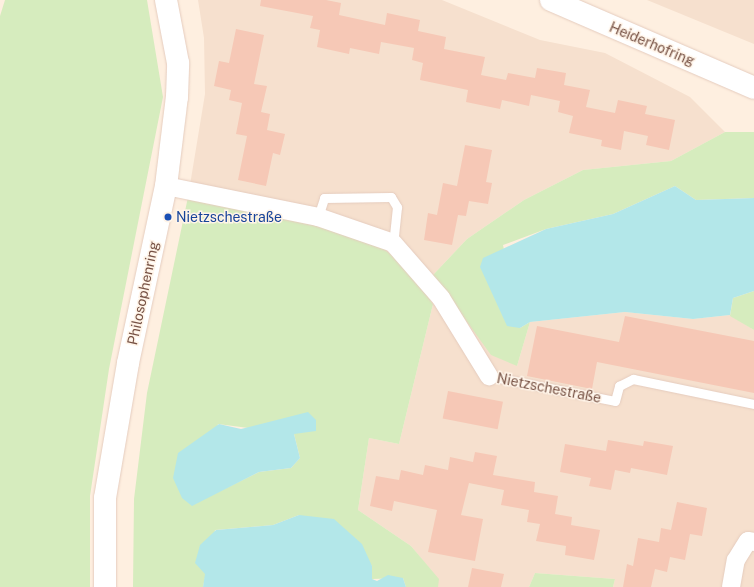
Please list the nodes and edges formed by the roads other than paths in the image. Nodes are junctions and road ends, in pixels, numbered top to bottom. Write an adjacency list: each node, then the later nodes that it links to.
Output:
1 (166, 0): 4 (street, Philosophenring)
2 (550, 0): 3 (street, Heiderhofring)
3 (754, 88)
4 (166, 186): 5 (street, Nietzschestraße); 10 (street, Philosophenring)
5 (318, 217): 6 (street, Nietzschestraße); 6 (lane)
6 (393, 243): 7 (street, Nietzschestraße)
7 (489, 376): 8 (lane, Nietzschestraße)
8 (754, 404)
9 (754, 542): 11 (street)
10 (105, 587)
11 (731, 587)

